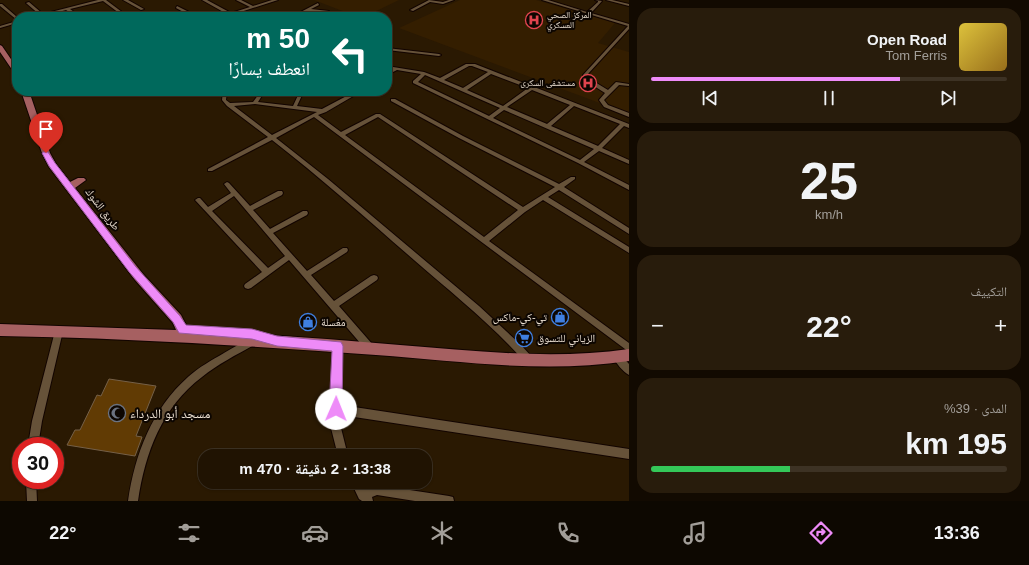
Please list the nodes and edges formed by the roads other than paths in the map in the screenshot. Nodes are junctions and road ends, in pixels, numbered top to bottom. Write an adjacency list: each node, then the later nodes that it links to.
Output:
1 (83, 0): 12 (street)
2 (103, 0): 12 (street); 25 (street)
3 (126, 0): 19 (street)
4 (204, 0): 27 (street)
5 (238, 0): 17 (street)
6 (276, 0): 17 (street)
7 (452, 0): 21 (street)
8 (544, 0): 31 (street)
9 (597, 0): 31 (street)
10 (608, 0): 15 (street)
11 (28, 3): 22 (street)
12 (88, 4): 18 (street)
13 (318, 4): 20 (street)
14 (1, 5): 32 (street)
15 (629, 5)
16 (177, 7): 26 (street)
17 (253, 7): 28 (street)
18 (67, 9): 23 (street); 24 (street)
19 (142, 10)
20 (305, 10): 29 (street); 30 (street)
21 (412, 10)
22 (38, 12)
23 (54, 12)
24 (72, 12)
25 (120, 12)
26 (186, 12)
27 (226, 12)
28 (237, 12)
29 (302, 12)
30 (329, 12)
31 (588, 13): 34 (street)
32 (12, 15)
33 (12, 23): 35 (street)
34 (629, 25): 36 (street)
35 (0, 27)
36 (627, 32): 50 (street)
37 (0, 47): 40 (main road)
38 (392, 49): 39 (street)
39 (439, 54)
40 (12, 65)
41 (392, 68): 42 (street)
42 (397, 68): 43 (street); 45 (street)
43 (392, 71)
44 (491, 72): 46 (street); 48 (street); 49 (street)
45 (424, 73): 46 (street); 65 (street)
46 (441, 80): 49 (street)
47 (629, 85): 50 (street)
48 (531, 88): 59 (street); 60 (street)
49 (464, 90): 60 (street)
50 (607, 92): 63 (street)
51 (27, 96): 77 (main road, طريق الشوك)
52 (224, 96): 58 (street)
53 (260, 96): 57 (street)
54 (300, 96): 61 (street)
55 (351, 96): 62 (street)
56 (393, 100): 78 (street)
57 (255, 104): 58 (street); 61 (street)
58 (229, 105): 69 (street)
59 (572, 105): 66 (street); 67 (street)
60 (503, 107): 65 (street); 67 (street)
61 (294, 108): 62 (street)
62 (324, 111): 64 (street)
63 (629, 115)
64 (316, 116): 68 (street); 69 (street)
65 (489, 118): 71 (street)
66 (626, 125): 70 (street)
67 (548, 126): 70 (street)
68 (342, 134): 86 (street); 90 (street)
69 (274, 138): 73 (street); 108 (street)
70 (599, 148): 71 (street); 72 (street)
71 (580, 162): 79 (street)
72 (629, 162)
73 (210, 170)
74 (573, 178): 78 (street)
75 (81, 180): 77 (main road)
76 (228, 184): 80 (street)
77 (70, 186): 101 (main road, طريق الشوك)
78 (560, 187): 82 (street); 88 (street)
79 (629, 188)
80 (235, 193): 84 (street); 85 (street)
81 (280, 193): 84 (street)
82 (544, 198): 86 (street); 92 (street)
83 (198, 200): 85 (street)
84 (249, 209): 89 (street)
85 (208, 210): 94 (street)
86 (523, 210): 90 (street)
87 (305, 213): 89 (street)
88 (629, 231)
89 (269, 232): 93 (street)
90 (485, 240): 106 (street)
91 (345, 250): 95 (street)
92 (629, 250)
93 (290, 256): 94 (street); 95 (street)
94 (267, 272): 97 (street)
95 (306, 275): 98 (street)
96 (374, 278): 98 (street)
97 (248, 286)
98 (333, 306): 105 (street)
99 (0, 330): 100 (main road)
100 (59, 330): 101 (main road); 111 (street)
101 (182, 333): 102 (main road); 103 (main road)
102 (253, 341): 103 (main road); 119 (street)
103 (277, 341): 104 (main road)
104 (337, 346): 105 (main road); 110 (street)
105 (370, 348): 108 (main road)
106 (629, 348)
107 (623, 356): 108 (main road); 109 (street)
108 (531, 362)
109 (629, 371)
110 (336, 409): 112 (street); 113 (street)
111 (35, 437)
112 (341, 449)
113 (629, 454)
114 (31, 489): 118 (street)
115 (360, 489): 116 (street)
116 (366, 498): 117 (street)
117 (417, 499): 120 (street)
118 (32, 501)
119 (133, 501)
120 (449, 501)

